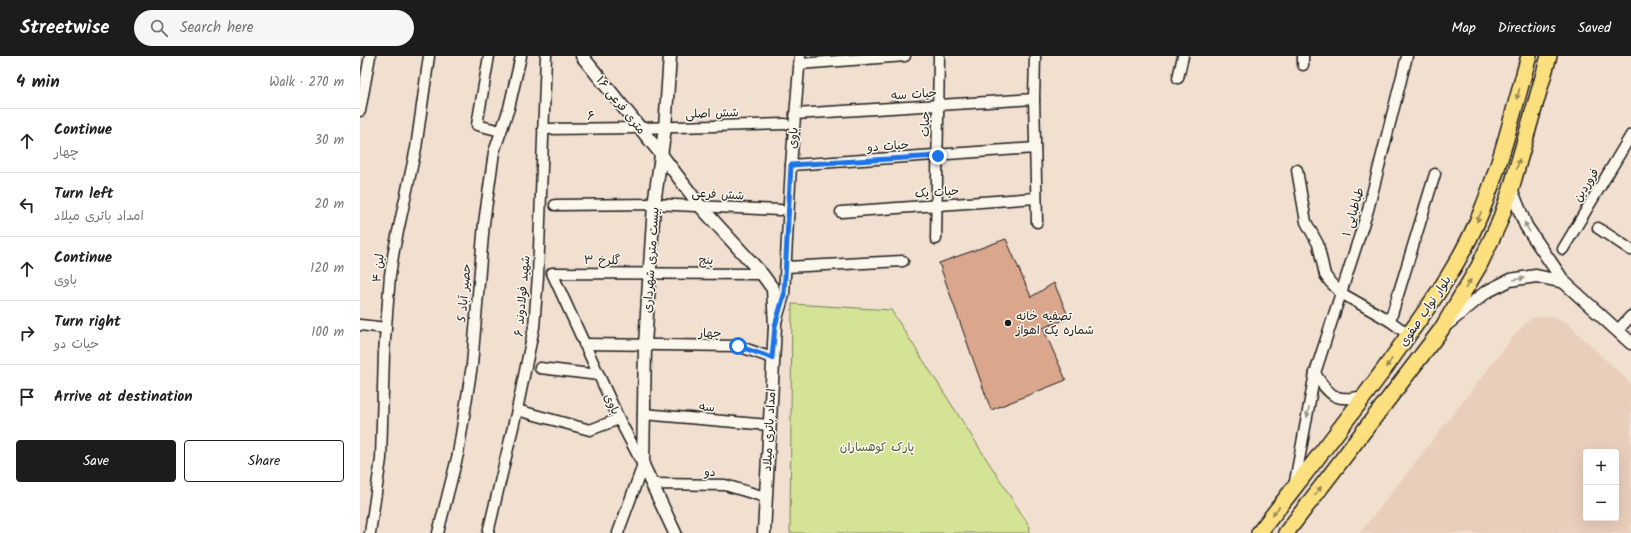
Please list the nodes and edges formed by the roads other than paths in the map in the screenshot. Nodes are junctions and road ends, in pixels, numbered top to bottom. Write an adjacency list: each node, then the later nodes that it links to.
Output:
1 (370, 56): 19 (street)
2 (429, 56): 57 (street, لین ۴)
3 (489, 56): 25 (street)
4 (521, 56): 25 (street, حصیر آباد 5)
5 (546, 56): 24 (street, شهید فولادوند ۶)
6 (582, 56): 22 (street, ۱۶ متری فرعی)
7 (670, 56): 23 (street, بیست متری شهرداری)
8 (905, 56): 15 (street)
9 (939, 56): 18 (street, حیات)
10 (1035, 56): 17 (street)
11 (1183, 56): 16 (street)
12 (1407, 56): 52 (street, طباطبایی ۱)
13 (1529, 56): 60 (main road, بلوار نواب صفوی, one-way to 60)
14 (1548, 56): 33 (main road, بلوار نواب صفوی, one-way to 14)
15 (800, 60): 20 (street, باوی)
16 (1178, 78)
17 (1034, 99): 18 (street, حیات سه); 27 (street)
18 (938, 105): 20 (street, حیات سه); 29 (street, حیات)
19 (360, 111)
20 (795, 114): 30 (street, باوی)
21 (785, 124): 23 (street, شش اصلی)
22 (640, 128): 23 (street, شش اصلی); 24 (street, ۶); 28 (street, ۱۶ متری فرعی)
23 (665, 128): 28 (street, بیست متری شهرداری)
24 (543, 129): 69 (street, شهید فولادوند ۶)
25 (501, 131): 78 (street, حصیر آباد 5)
26 (1631, 135): 44 (street, فروردین)
27 (1035, 148): 29 (street, حیات دو); 34 (street)
28 (661, 154): 35 (street, بیست متری شهرداری); 38 (street, ۱۶ متری فرعی)
29 (938, 156): 30 (street, حیات دو); 37 (street, حیات)
30 (791, 165): 47 (street, باوی)
31 (1297, 170): 52 (street)
32 (1435, 174): 54 (street)
33 (1511, 189): 51 (street, one-way to 33); 58 (main road, بلوار نواب صفوی, one-way to 33)
34 (1036, 198): 37 (street, حیات یک); 41 (street)
35 (654, 204): 36 (street, شش فرعی); 38 (street, شش فرعی); 49 (street, بیست متری شهرداری)
36 (555, 205)
37 (937, 205): 40 (street, حیات یک); 43 (street, حیات)
38 (700, 206): 39 (street, شش فرعی); 50 (street, ۱۶ متری فرعی)
39 (780, 210)
40 (841, 212)
41 (1037, 222)
42 (1598, 228): 45 (street)
43 (936, 239)
44 (1562, 249)
45 (1631, 250)
46 (903, 261): 47 (street)
47 (786, 267): 56 (street, باوی)
48 (552, 273): 49 (street, گلرخ ۳); 62 (street, باوی)
49 (651, 274): 50 (street, پنج); 63 (street, بیست متری شهرداری)
50 (762, 274): 56 (street, ۱۶ متری فرعی)
51 (1564, 282): 58 (street, one-way to 51); 59 (street)
52 (1341, 293): 54 (street); 66 (street, طباطبایی ۱)
53 (1631, 316): 59 (street)
54 (1390, 321): 60 (street)
55 (360, 325): 57 (street)
56 (775, 326): 64 (street, امداد باتری میلاد)
57 (386, 328): 77 (street, لین ۴)
58 (1441, 330): 84 (main road, بلوار نواب صفوی, one-way to 58)
59 (1618, 330): 61 (street)
60 (1409, 335): 68 (main road, بلوار نواب صفوی, one-way to 68)
61 (1631, 343)
62 (584, 344): 63 (street, چهار); 67 (street, باوی)
63 (645, 345): 64 (street, چهار); 70 (street, بیست متری شهرداری)
64 (772, 358): 72 (street, امداد باتری میلاد)
65 (540, 368): 67 (street)
66 (1315, 373): 68 (street); 75 (street, طباطبایی ۱, one-way to 75)
67 (599, 375): 71 (street, باوی)
68 (1366, 395): 75 (main road, بلوار نواب صفوی)
69 (517, 410): 71 (street); 79 (street, شهید فولادوند ۶)
70 (642, 414): 72 (street, سه); 73 (street, بیست متری شهرداری)
71 (620, 419): 73 (street, باوی)
72 (769, 425): 76 (street, امداد باتری میلاد)
73 (643, 465): 74 (street, باوی); 80 (street)
74 (653, 484): 76 (street, دو); 81 (street, باوی)
75 (1293, 489): 83 (main road, بلوار نواب صفوی, one-way to 83)
76 (765, 497): 82 (street, امداد باتری میلاد)
77 (370, 533)
78 (438, 533)
79 (488, 533)
80 (618, 533)
81 (675, 533)
82 (764, 533)
83 (1259, 533)
84 (1286, 533)

